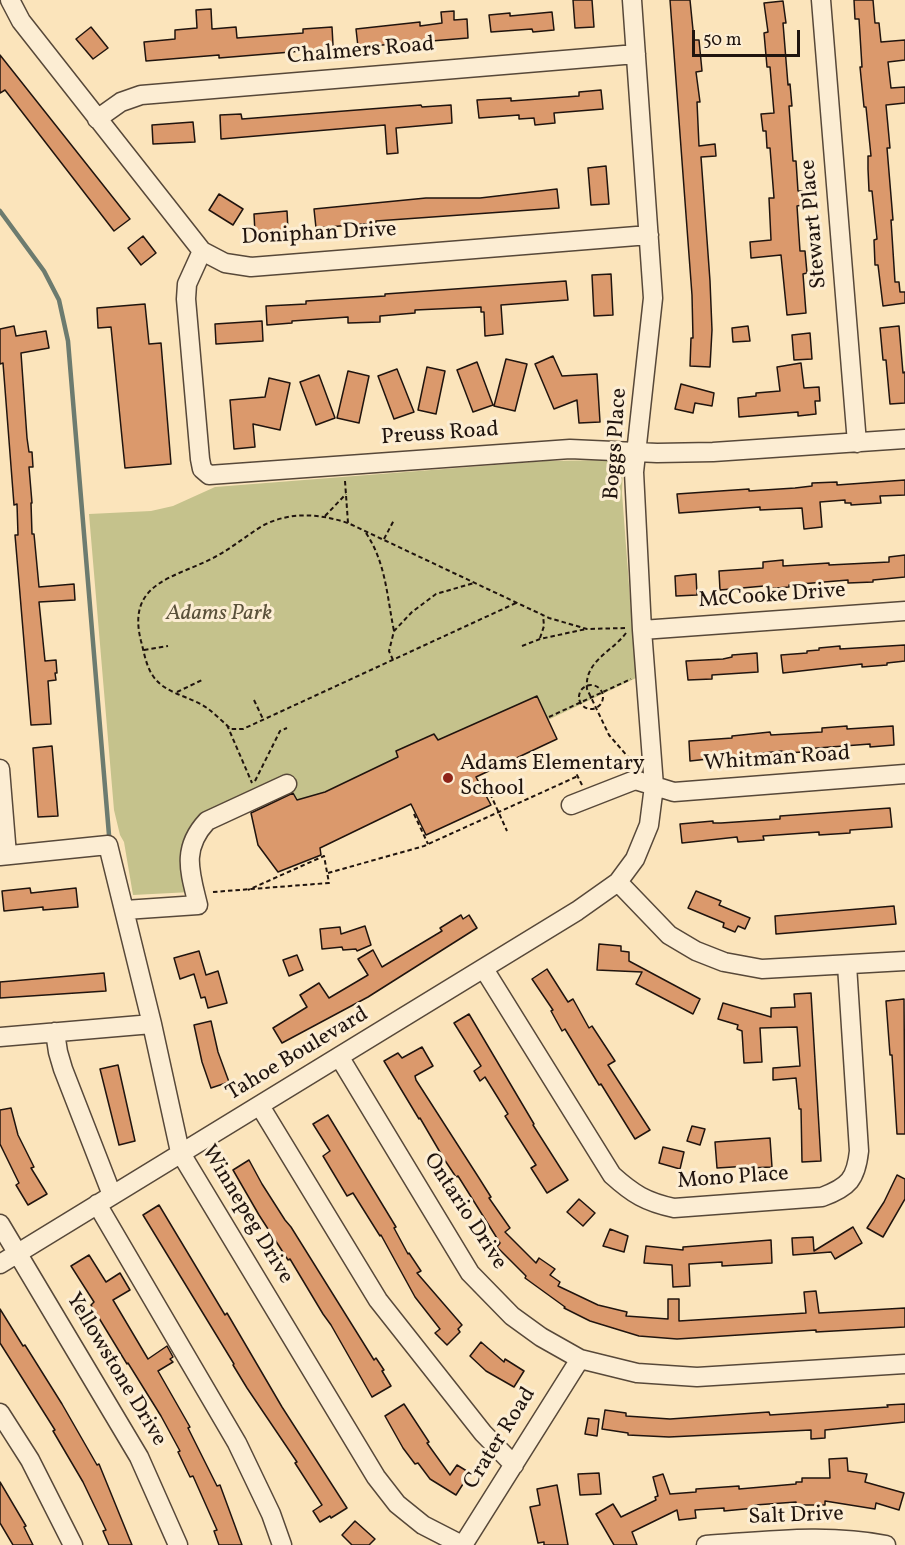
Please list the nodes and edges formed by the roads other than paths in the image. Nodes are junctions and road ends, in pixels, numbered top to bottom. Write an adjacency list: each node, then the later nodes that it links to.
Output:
1 (10, 0): 5 (street, Doniphan Drive)
2 (632, 0): 4 (street, Boggs Place)
3 (821, 0): 9 (street, Stewart Place)
4 (636, 54): 5 (street, Chalmers Road); 6 (street, Boggs Place)
5 (97, 119): 7 (street, Doniphan Drive)
6 (649, 235): 7 (street, Doniphan Drive); 10 (street, Boggs Place)
7 (202, 251): 10 (street, Preuss Road)
8 (905, 439): 9 (street, Preuss Road)
9 (857, 443): 10 (street, Preuss Road)
10 (636, 452): 12 (street, Boggs Place)
11 (905, 611): 12 (street, McCooke Drive)
12 (633, 632): 16 (street, Boggs Place)
13 (0, 769): 18 (street)
14 (905, 774): 16 (street, Whitman Road)
15 (287, 784): 20 (street)
16 (654, 786): 17 (street, Whitman Road); 19 (street, Boggs Place)
17 (571, 805)
18 (4, 856): 20 (street, Winnepeg Drive)
19 (618, 882): 22 (street); 23 (street, Tahoe Boulevard)
20 (125, 910): 24 (street, Winnepeg Drive)
21 (905, 961): 22 (street)
22 (847, 965): 23 (street, Mono Place)
23 (484, 969): 27 (street, Tahoe Boulevard)
24 (152, 1024): 25 (street); 29 (street, Winnepeg Drive)
25 (55, 1032): 26 (street); 30 (street)
26 (0, 1037)
27 (340, 1058): 28 (street, Tahoe Boulevard); 34 (street, Ontario Drive)
28 (260, 1106): 29 (street, Tahoe Boulevard); 37 (street)
29 (180, 1152): 30 (street, Tahoe Boulevard); 41 (street, Winnepeg Drive)
30 (105, 1199): 32 (street, Tahoe Boulevard); 40 (street)
31 (0, 1224): 32 (street, Yellowstone Drive)
32 (18, 1254): 33 (street, Tahoe Boulevard); 39 (street, Yellowstone Drive)
33 (0, 1264)
34 (580, 1359): 35 (street, Ontario Drive); 37 (street, Crater Road)
35 (905, 1364)
36 (0, 1413): 38 (street)
37 (514, 1465): 41 (street, Crater Road)
38 (73, 1545)
39 (178, 1545)
40 (282, 1545)
41 (463, 1545)
42 (706, 1545): 43 (street, Salt Drive)
43 (886, 1545)

